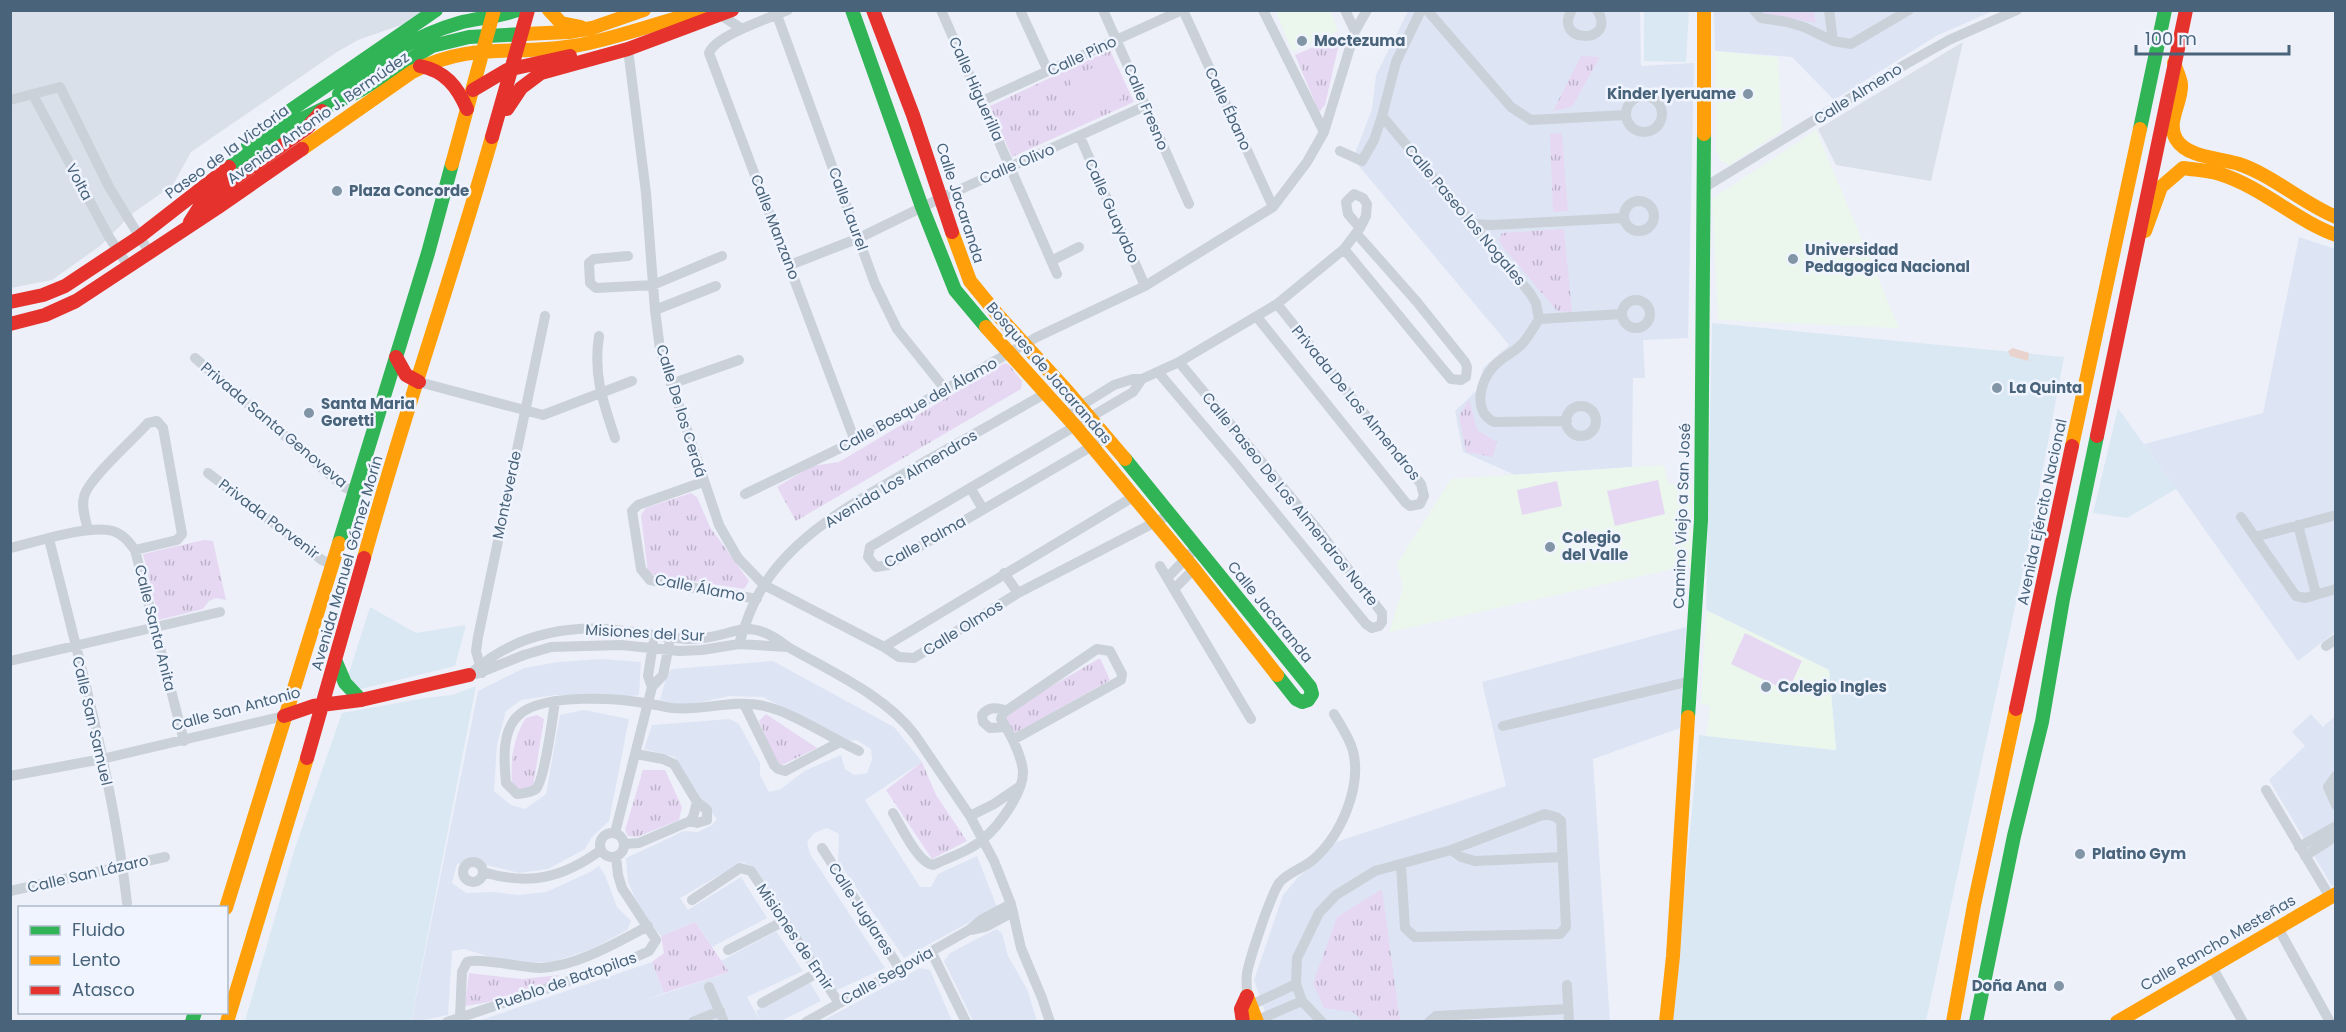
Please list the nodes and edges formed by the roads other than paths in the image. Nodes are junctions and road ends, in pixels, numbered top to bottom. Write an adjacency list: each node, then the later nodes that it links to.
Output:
1 (436, 10): 62 (main road)
2 (518, 10): 29 (main road)
3 (528, 10): 34 (main road, Avenida Manuel Gómez Morín)
4 (549, 10): 31 (main road)
5 (644, 10): 31 (main road, Paseo de la Victoria)
6 (788, 10): 30 (street, Calle Manzano)
7 (852, 10): 54 (main road, Bosques de Jacarandas)
8 (873, 10): 51 (main road, Calle Jacaranda)
9 (941, 10): 47 (street, Calle Higuerilla)
10 (1020, 10): 43 (street)
11 (1103, 10): 35 (street, Calle Fresno)
12 (1182, 10): 35 (street, Calle Pino); 67 (street, Calle Ébano)
13 (1263, 10): 55 (street)
14 (1345, 10): 33 (street)
15 (1367, 10): 33 (street, Calle Bosque del Álamo)
16 (1420, 10): 53 (street)
17 (1427, 10): 52 (street)
18 (1597, 10): 28 (street)
19 (1704, 10): 63 (main road, Camino Viejo a San José)
20 (1754, 10): 36 (street)
21 (1829, 10): 36 (street)
22 (2016, 10): 63 (street, Calle Almeno)
23 (2165, 10): 133 (main road, Avenida Ejército Nacional)
24 (2186, 10): 40 (main road)
25 (1906, 11): 36 (street)
26 (687, 12): 27 (main road, Avenida Antonio J. Bermúdez); 39 (main road, Avenida Antonio J. Bermúdez); 42 (main road)
27 (720, 12): 32 (street); 38 (main road)
28 (1567, 13)
29 (493, 14): 37 (main road, Avenida Manuel Gómez Morín); 49 (main road)
30 (777, 15): 32 (street, Calle Manzano); 74 (street, Calle Laurel)
31 (592, 28): 34 (main road, Paseo de la Victoria)
32 (742, 29): 83 (street, Calle Manzano)
33 (1355, 31): 55 (street, Calle Bosque del Álamo)
34 (522, 34): 37 (main road, Paseo de la Victoria); 39 (main road, Avenida Manuel Gómez Morín)
35 (1117, 40): 43 (street, Calle Pino); 48 (street, Calle Fresno)
36 (1833, 41)
37 (486, 42): 39 (main road, Avenida Antonio J. Bermúdez); 41 (main road, Avenida Antonio J. Bermúdez); 44 (main road, Avenida Manuel Gómez Morín); 49 (main road, Paseo de la Victoria)
38 (628, 49): 56 (main road); 86 (street, Calle De los Cerdá)
39 (518, 50): 42 (main road, Avenida Manuel Gómez Morín)
40 (2174, 63): 58 (main road); 75 (main road)
41 (420, 66): 50 (main road); 71 (main road, Avenida Antonio J. Bermúdez)
42 (513, 66): 44 (main road); 56 (main road, Avenida Manuel Gómez Morín)
43 (1048, 71): 47 (street, Calle Pino)
44 (473, 90): 50 (main road, Avenida Manuel Gómez Morín)
45 (33, 95): 46 (street); 73 (street, Volta); 78 (street, Volta)
46 (10, 100)
47 (982, 101): 60 (street, Calle Higuerilla)
48 (1145, 106): 57 (street, Calle Olivo); 65 (street, Calle Fresno)
49 (326, 108): 62 (main road, Paseo de la Victoria); 71 (main road)
50 (467, 109): 102 (main road, Avenida Manuel Gómez Morín)
51 (913, 115): 54 (main road); 64 (main road, Calle Jacaranda)
52 (1626, 115)
53 (1382, 116): 59 (street); 70 (street, Calle Paseo los Nogales)
54 (891, 123): 66 (main road, Bosques de Jacarandas)
55 (1324, 132): 67 (street, Calle Bosque del Álamo)
56 (493, 135): 109 (main road, Avenida Manuel Gómez Morín)
57 (1080, 137): 60 (street, Calle Olivo); 88 (street, Calle Guayabo)
58 (2190, 150): 61 (main road); 68 (main road)
59 (1340, 152)
60 (1010, 167): 64 (street, Calle Olivo); 82 (street, Calle Higuerilla)
61 (2188, 169): 72 (main road); 75 (main road)
62 (219, 174): 73 (main road, Paseo de la Victoria)
63 (1705, 187): 181 (main road, Camino Viejo a San José)
64 (941, 198): 66 (street, Calle Olivo); 100 (main road, Calle Jacaranda)
65 (1189, 204)
66 (922, 207): 74 (street, Calle Olivo); 101 (main road, Bosques de Jacarandas)
67 (1273, 207): 88 (street, Calle Bosque del Álamo)
68 (2336, 217)
69 (1624, 218): 70 (street)
70 (1473, 224): 97 (street, Calle Paseo los Nogales)
71 (186, 227): 79 (main road, Avenida Antonio J. Bermúdez)
72 (2336, 235)
73 (139, 237): 78 (main road, Paseo de la Victoria); 79 (street, Volta)
74 (859, 238): 83 (street, Calle Olivo); 111 (street, Calle Laurel)
75 (2136, 246): 147 (main road)
76 (1079, 248): 82 (street)
77 (1344, 249): 90 (street); 91 (street); 96 (street)
78 (118, 251): 84 (street, Volta); 89 (main road, Paseo de la Victoria)
79 (149, 252): 84 (main road, Avenida Antonio J. Bermúdez)
80 (628, 256): 86 (street)
81 (722, 256): 86 (street)
82 (1051, 261): 85 (street, Calle Higuerilla)
83 (790, 265): 126 (street, Calle Manzano)
84 (129, 267): 98 (main road, Avenida Antonio J. Bermúdez)
85 (1057, 274)
86 (653, 285): 92 (street, Calle De los Cerdá)
87 (717, 286): 92 (street)
88 (1145, 286): 100 (street, Calle Bosque del Álamo)
89 (10, 302)
90 (1418, 302): 96 (street); 96 (street)
91 (1277, 304): 95 (street); 115 (street, Privada De Los Almendros)
92 (655, 310): 110 (street, Calle De los Cerdá)
93 (1622, 314): 97 (street)
94 (545, 316): 118 (street, Monteverde)
95 (1257, 317): 105 (street); 120 (street, Privada De Los Almendros)
96 (1402, 317)
97 (1539, 319): 122 (street)
98 (10, 324)
99 (599, 336): 112 (street)
100 (1023, 346): 101 (street, Calle Bosque del Álamo); 116 (main road, Calle Jacaranda)
101 (1010, 354): 111 (street, Calle Bosque del Álamo); 113 (main road, Bosques de Jacarandas)
102 (396, 357): 109 (main road); 114 (main road, Avenida Manuel Gómez Morín)
103 (195, 358): 134 (street, Privada Santa Genoveva)
104 (739, 360): 110 (street)
105 (1179, 362): 106 (street); 128 (street, Calle Paseo De Los Almendros Norte)
106 (1158, 372): 107 (street); 129 (street, Calle Paseo De Los Almendros Norte)
107 (1142, 379): 116 (street); 121 (street, Calle Palma)
108 (632, 381): 112 (street)
109 (419, 382): 117 (main road, Avenida Manuel Gómez Morín); 118 (street)
110 (671, 384): 131 (street, Calle De los Cerdá)
111 (945, 389): 126 (street, Calle Bosque del Álamo)
112 (600, 393): 118 (street); 124 (street)
113 (1046, 393): 119 (main road, Bosques de Jacarandas); 158 (street, Avenida Los Almendros)
114 (383, 402): 117 (main road); 134 (main road, Avenida Manuel Gómez Morín)
115 (1355, 403): 120 (street); 120 (street, Privada De Los Almendros)
116 (1080, 406): 119 (street); 121 (main road, Calle Jacaranda)
117 (410, 411): 179 (main road, Avenida Manuel Gómez Morín)
118 (524, 411): 180 (street, Monteverde)
119 (1066, 415): 123 (main road, Bosques de Jacarandas)
120 (1338, 416)
121 (1090, 418): 123 (street, Calle Palma); 125 (main road, Calle Jacaranda)
122 (1567, 421)
123 (1076, 427): 127 (main road, Bosques de Jacarandas); 132 (street, Calle Palma)
124 (615, 438)
125 (1107, 438): 127 (street, Calle Palma); 138 (main road, Calle Jacaranda)
126 (855, 441): 135 (street, Calle Bosque del Álamo)
127 (1092, 446): 136 (main road, Bosques de Jacarandas); 137 (street, Calle Palma)
128 (1252, 449): 129 (street); 144 (street, Calle Paseo De Los Almendros Norte)
129 (1235, 463): 148 (street, Calle Paseo De Los Almendros Norte)
130 (208, 473): 153 (street, Privada Porvenir)
131 (703, 482): 158 (street, Calle De los Cerdá); 163 (street, Calle Álamo)
132 (971, 489): 137 (street); 137 (street, Calle Palma)
133 (2063, 489): 147 (main road); 152 (main road, Avenida Ejército Nacional)
134 (354, 491): 153 (main road, Avenida Manuel Gómez Morín)
135 (745, 494)
136 (1133, 497): 141 (main road, Bosques de Jacarandas); 156 (street, Calle Olmos)
137 (983, 509)
138 (1171, 514): 141 (street, Calle Olmos); 149 (main road, Calle Jacaranda)
139 (2336, 515): 142 (street)
140 (2241, 517): 145 (street)
141 (1155, 524): 154 (main road, Bosques de Jacarandas); 161 (street, Calle Olmos)
142 (2298, 525): 145 (street); 162 (street)
143 (88, 530): 146 (street); 151 (street); 151 (street)
144 (1319, 531): 148 (street); 148 (street, Calle Paseo De Los Almendros Norte)
145 (2255, 537): 162 (street)
146 (50, 539): 150 (street); 173 (street, Calle San Samuel)
147 (2075, 543): 164 (main road)
148 (1302, 545)
149 (1197, 547): 154 (street); 166 (main road, Calle Jacaranda)
150 (10, 548)
151 (135, 550): 168 (street, Calle Santa Anita)
152 (2049, 553): 164 (main road); 261 (main road, Avenida Ejército Nacional)
153 (330, 564): 191 (main road, Avenida Manuel Gómez Morín)
154 (1190, 564): 157 (street); 159 (street); 167 (main road, Bosques de Jacarandas)
155 (1160, 566): 157 (street)
156 (1004, 573): 161 (street); 175 (street, Calle Olmos)
157 (1168, 577): 159 (street)
158 (764, 585): 163 (street, Avenida Los Almendros); 175 (street, Calle De los Cerdá)
159 (1175, 588): 192 (street)
160 (2336, 589): 162 (street)
161 (1018, 594): 175 (street, Calle Olmos)
162 (2316, 594)
163 (757, 599): 169 (street, Avenida Los Almendros)
164 (2063, 599): 262 (main road)
165 (220, 612): 168 (street)
166 (1250, 613): 167 (main road); 184 (main road, Calle Jacaranda)
167 (1237, 623): 184 (main road, Bosques de Jacarandas)
168 (155, 627): 173 (street); 196 (street, Calle Santa Anita)
169 (744, 628): 171 (street, Misiones del Sur); 172 (street, Avenida Los Almendros); 174 (street)
170 (655, 635): 171 (street, Misiones del Sur); 176 (street); 180 (street, Misiones del Sur)
171 (670, 637): 177 (street)
172 (739, 644): 174 (street, Misiones del Sur); 177 (street, Misiones del Sur)
173 (75, 645): 178 (street); 200 (street, Calle San Samuel)
174 (788, 647): 208 (street)
175 (884, 647)
176 (652, 649): 177 (street, Misiones del Sur); 180 (street, Misiones del Sur); 182 (street)
177 (668, 650): 182 (street)
178 (10, 661)
179 (336, 662): 183 (main road); 188 (main road, Avenida Manuel Gómez Morín)
180 (477, 671): 183 (main road, Calle San Antonio)
181 (1691, 681): 193 (street); 260 (main road, Camino Viejo a San José)
182 (652, 687): 186 (street)
183 (361, 700): 188 (main road, Calle San Antonio)
184 (1308, 700)
185 (555, 701): 185 (street); 186 (street)
186 (648, 703): 187 (street); 199 (street)
187 (744, 704): 197 (street); 197 (street)
188 (322, 705): 191 (main road, Calle San Antonio); 251 (main road, Avenida Manuel Gómez Morín)
189 (1006, 710): 194 (street); 194 (street); 195 (street)
190 (1334, 714): 248 (street)
191 (284, 716): 196 (street, Calle San Antonio); 229 (main road, Avenida Manuel Gómez Morín)
192 (1251, 719)
193 (1503, 726)
194 (1006, 727): 195 (street)
195 (1013, 740): 203 (street)
196 (184, 741): 200 (street, Calle San Antonio)
197 (840, 742): 198 (street)
198 (859, 751)
199 (636, 754): 211 (street); 214 (street)
200 (102, 759): 201 (street, Calle San Antonio); 222 (street, Calle San Samuel)
201 (10, 776)
202 (2336, 776): 206 (street)
203 (1019, 787): 205 (street); 209 (street)
204 (2266, 790): 218 (street)
205 (994, 804): 208 (street); 209 (street)
206 (2336, 806)
207 (893, 813): 213 (street)
208 (970, 816): 213 (street)
209 (1002, 817): 213 (street)
210 (2336, 826): 218 (street)
211 (615, 833): 214 (street); 216 (street)
212 (2336, 836): 218 (street)
213 (982, 840): 230 (street)
214 (624, 844): 219 (street)
215 (822, 848): 238 (street, Calle Juglares)
216 (601, 850): 219 (street); 224 (street)
217 (1451, 850): 221 (street); 221 (street); 223 (street)
218 (2302, 851): 226 (street)
219 (616, 856): 232 (street)
220 (165, 857): 222 (street, Calle San Lázaro)
221 (1563, 857): 223 (street)
222 (123, 865): 225 (street, Calle San Lázaro); 228 (street, Calle San Samuel)
223 (1401, 865): 241 (street)
224 (483, 872)
225 (10, 891)
226 (2333, 895): 233 (main road, Calle Rancho Mesteñas)
227 (692, 900): 231 (street, Misiones de Emir)
228 (128, 903)
229 (227, 906)
230 (1012, 908): 235 (street, Calle Segovia); 256 (street)
231 (784, 921): 234 (street); 239 (street, Misiones de Emir)
232 (648, 926): 236 (street, Pueblo de Batopilas); 240 (street, Pueblo de Batopilas)
233 (2277, 926): 237 (main road, Calle Rancho Mesteñas); 265 (street)
234 (728, 950)
235 (932, 951): 238 (street, Calle Segovia); 255 (street)
236 (572, 961): 240 (street); 249 (street, Pueblo de Batopilas)
237 (2211, 965): 263 (main road, Calle Rancho Mesteñas); 264 (street)
238 (900, 969): 246 (street, Calle Segovia)
239 (817, 973): 245 (street); 246 (street, Misiones de Emir)
240 (577, 979): 249 (street, Pueblo de Batopilas)
241 (1296, 984): 244 (street); 248 (street)
242 (1567, 985): 247 (street)
243 (709, 987): 250 (street)
244 (1302, 1001): 248 (street); 257 (street)
245 (762, 1003)
246 (838, 1003): 254 (street, Calle Segovia)
247 (1568, 1010): 258 (street); 259 (street)
248 (1250, 1014)
249 (460, 1016): 252 (street)
250 (722, 1016): 253 (street)
251 (226, 1022)
252 (447, 1022)
253 (693, 1022)
254 (806, 1022)
255 (966, 1022)
256 (1050, 1022)
257 (1323, 1022)
258 (1429, 1022)
259 (1569, 1022)
260 (1666, 1022)
261 (1953, 1022)
262 (1976, 1022)
263 (2117, 1022)
264 (2243, 1022)
265 (2330, 1022)

